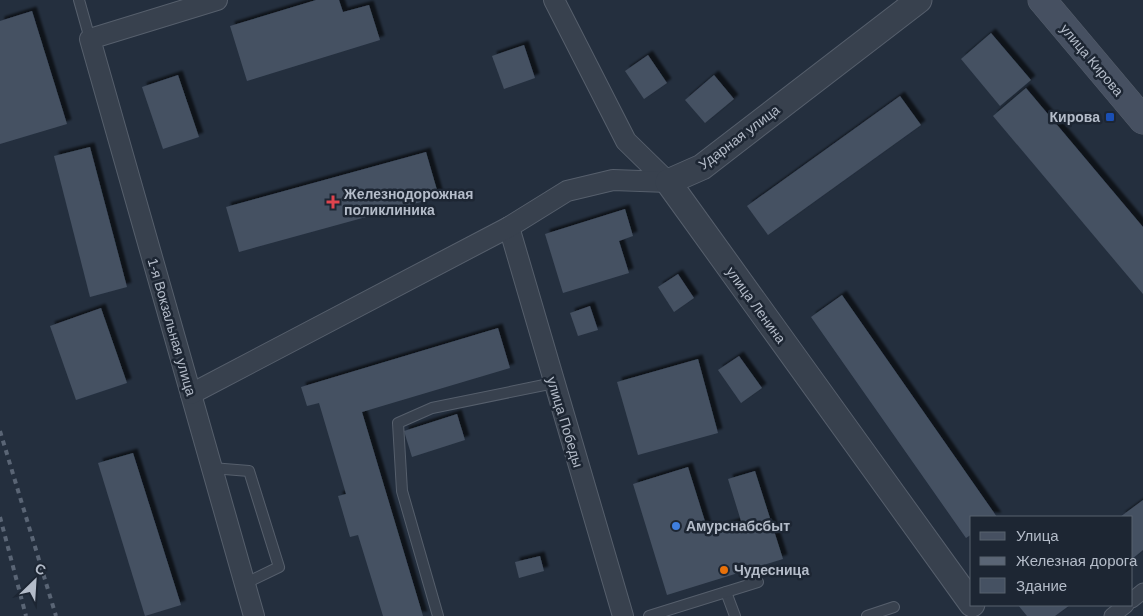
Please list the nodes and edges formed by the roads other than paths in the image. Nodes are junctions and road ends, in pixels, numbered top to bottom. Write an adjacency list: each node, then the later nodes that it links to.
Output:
1 (79, 0): 6 (lane)
2 (217, 0): 6 (street)
3 (554, 0): 8 (street, улица Ленина)
4 (919, 0): 8 (street, Ударная улица)
5 (1042, 0): 7 (main road, улица Кирова)
6 (90, 39): 11 (street, 1-я Вокзальная улица)
7 (1143, 120)
8 (668, 182): 9 (street, Ударная улица); 18 (street, улица Ленина)
9 (509, 227): 10 (street, улица Победы); 11 (street, Ударная улица)
10 (554, 383): 22 (lane); 23 (street, улица Победы)
11 (191, 394): 12 (street, 1-я Вокзальная улица)
12 (212, 468): 14 (street, 1-я Вокзальная улица); 14 (lane)
13 (758, 582): 16 (lane)
14 (244, 584): 21 (street, 1-я Вокзальная улица)
15 (1143, 591): 17 (street)
16 (726, 592): 24 (lane); 25 (lane)
17 (1133, 599)
18 (970, 601)
19 (1125, 606): 27 (street)
20 (894, 607): 26 (lane)
21 (254, 616)
22 (438, 616)
23 (623, 616)
24 (648, 616)
25 (735, 616)
26 (868, 616)
27 (1112, 616)

